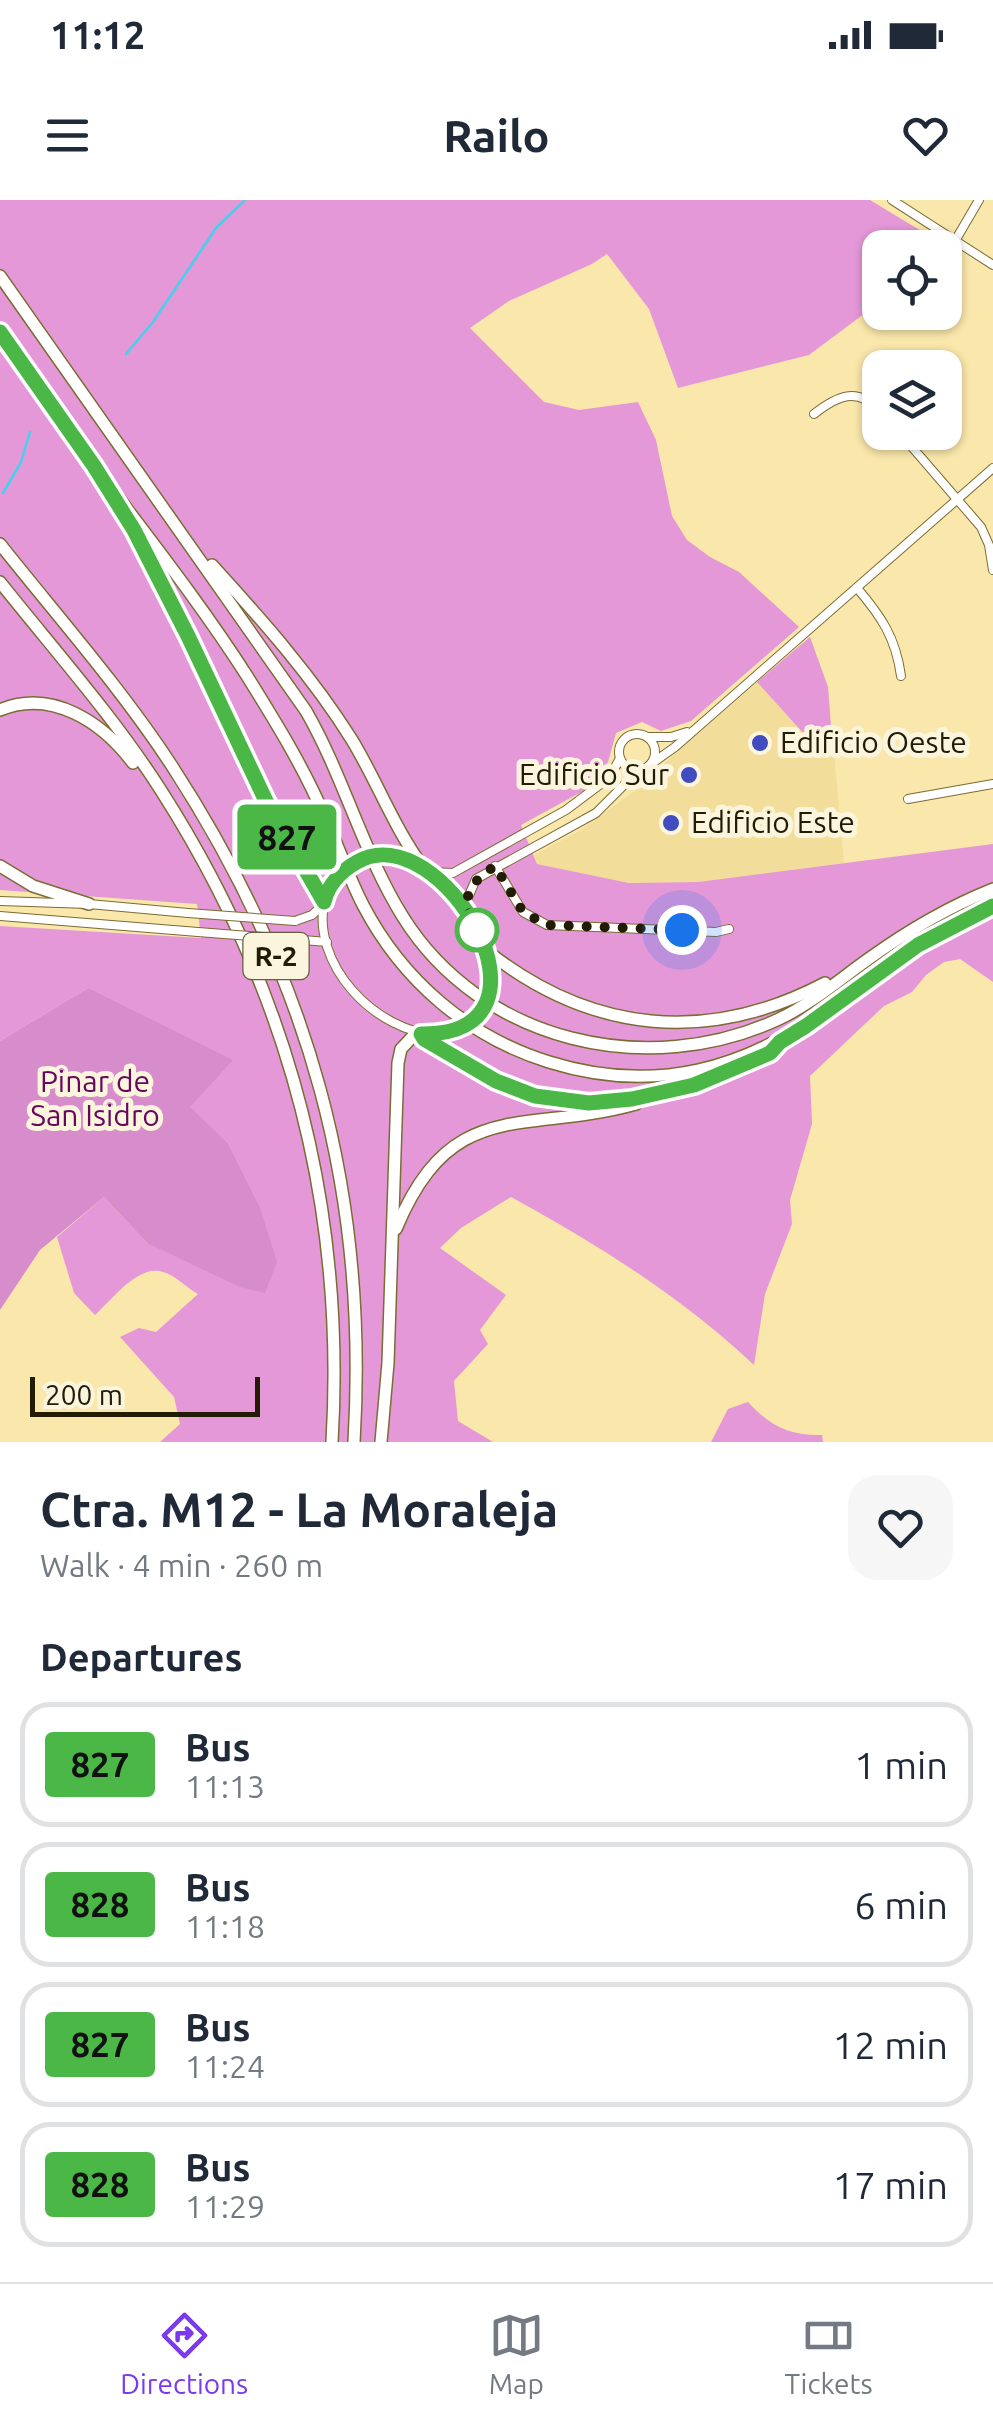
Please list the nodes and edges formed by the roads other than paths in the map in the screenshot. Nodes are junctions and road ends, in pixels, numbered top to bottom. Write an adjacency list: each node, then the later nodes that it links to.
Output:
1 (892, 200): 3 (street)
2 (980, 200): 4 (street)
3 (939, 230)
4 (961, 230)
5 (962, 245): 6 (street)
6 (993, 265)
7 (0, 276): 15 (highway)
8 (0, 332): 12 (highway)
9 (862, 396): 10 (street)
10 (814, 414)
11 (915, 450): 14 (street)
12 (94, 466): 33 (highway); 45 (highway)
13 (993, 468): 14 (street)
14 (958, 498): 17 (street); 19 (street)
15 (190, 543): 31 (highway); 43 (highway)
16 (0, 544): 49 (highway, R-2)
17 (993, 570)
18 (0, 582): 39 (highway, R-2)
19 (857, 588): 20 (street); 22 (street)
20 (901, 676)
21 (0, 710): 39 (highway)
22 (691, 730): 23 (street); 25 (street)
23 (648, 737): 24 (street); 25 (street)
24 (620, 758): 26 (street); 31 (street)
25 (650, 764): 26 (street)
26 (639, 770): 30 (street)
27 (993, 784): 28 (street)
28 (908, 799)
29 (0, 866): 35 (highway)
30 (495, 866): 37 (street); 40 (street)
31 (427, 870): 33 (street, bridge); 37 (street)
32 (993, 890): 43 (highway)
33 (324, 900): 35 (street, bridge); 41 (street)
34 (0, 901): 35 (street)
35 (88, 904)
36 (993, 906): 45 (highway)
37 (467, 912): 42 (street)
38 (0, 916): 41 (street, bridge)
39 (239, 926): 48 (highway, R-2)
40 (729, 929)
41 (327, 942): 44 (street)
42 (487, 950): 43 (highway); 44 (street, bridge)
43 (843, 977)
44 (418, 1034): 46 (highway); 47 (highway)
45 (780, 1042): 46 (highway)
46 (694, 1085): 47 (highway)
47 (392, 1238): 50 (highway)
48 (332, 1442)
49 (354, 1442)
50 (382, 1442)

